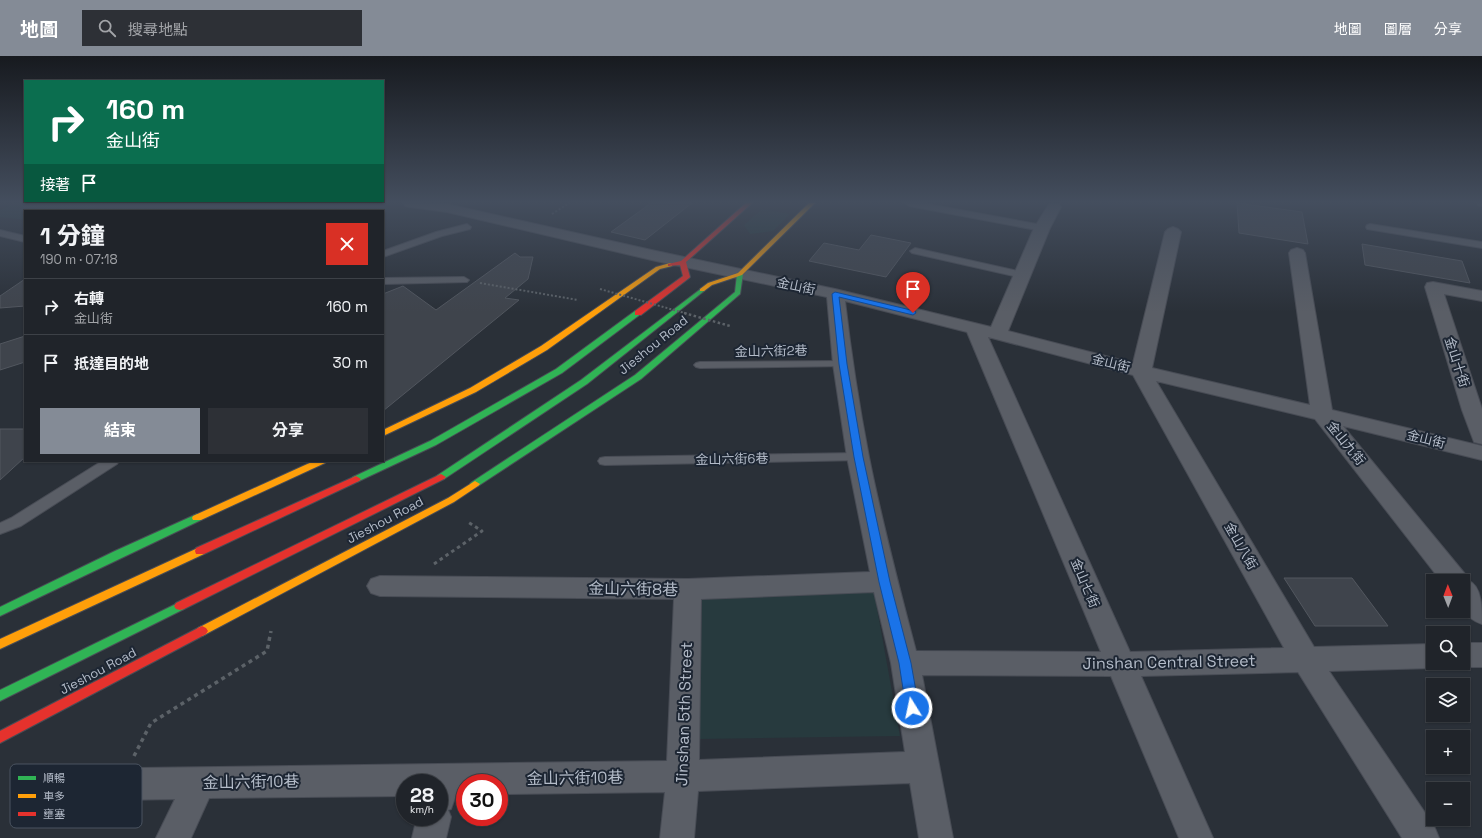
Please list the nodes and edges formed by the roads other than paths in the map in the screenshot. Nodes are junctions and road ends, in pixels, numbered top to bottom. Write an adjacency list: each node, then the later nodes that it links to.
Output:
1 (424, 239): 11 (lane)
2 (586, 239): 12 (street, 金山街)
3 (708, 239): 12 (street)
4 (775, 239): 13 (street, Jieshou Road)
5 (1037, 239): 14 (street)
6 (1171, 239): 22 (street)
7 (1448, 239): 8 (lane)
8 (1482, 245)
9 (915, 251): 14 (lane)
10 (1297, 253): 23 (street, 金山九街)
11 (384, 254)
12 (683, 262): 13 (street, 金山街); 24 (street); 39 (street)
13 (740, 274): 17 (street, 金山街); 46 (street, Jieshou Road); 47 (street, Jieshou Road)
14 (1022, 275): 19 (street)
15 (464, 280): 16 (lane)
16 (384, 281)
17 (835, 294): 19 (street, 金山街); 20 (street)
18 (1482, 296): 25 (street, 金山十街)
19 (986, 331): 22 (street, 金山街); 45 (street, 金山七街)
20 (843, 364): 21 (lane, 金山六街2巷); 27 (street)
21 (700, 365)
22 (1141, 371): 23 (street, 金山街); 43 (street, 金山八街)
23 (1322, 414): 26 (street, 金山街); 32 (street, 金山九街)
24 (384, 433)
25 (1482, 437)
26 (1482, 453)
27 (858, 457): 28 (lane, 金山六街6巷); 33 (street)
28 (605, 461)
29 (110, 462): 31 (lane)
30 (320, 462): 37 (street)
31 (0, 529)
32 (1450, 574)
33 (885, 582): 35 (street, 金山六街8巷); 44 (street)
34 (390, 586): 35 (street, 金山六街8巷)
35 (688, 589): 49 (street, Jinshan 5th Street)
36 (1470, 598): 38 (street)
37 (0, 612)
38 (1482, 613)
39 (0, 644)
40 (1470, 655): 41 (street)
41 (1482, 655)
42 (1426, 656): 43 (street, Jinshan Central Street)
43 (1306, 660): 45 (street, Jinshan Central Street); 60 (street, 金山八街)
44 (905, 663): 45 (street, Jinshan Central Street); 48 (street)
45 (1120, 664): 59 (street, 金山七街)
46 (0, 696)
47 (0, 737)
48 (922, 767): 49 (street, 金山六街10巷); 58 (street)
49 (682, 776): 53 (street, 金山六街10巷); 57 (street, Jinshan 5th Street)
50 (142, 783): 51 (street, 金山六街10巷)
51 (200, 783): 52 (street, 金山六街10巷); 55 (street)
52 (396, 788)
53 (448, 789)
54 (432, 826): 56 (street)
55 (173, 838)
56 (429, 838)
57 (677, 838)
58 (936, 838)
59 (1196, 838)
60 (1422, 838)

